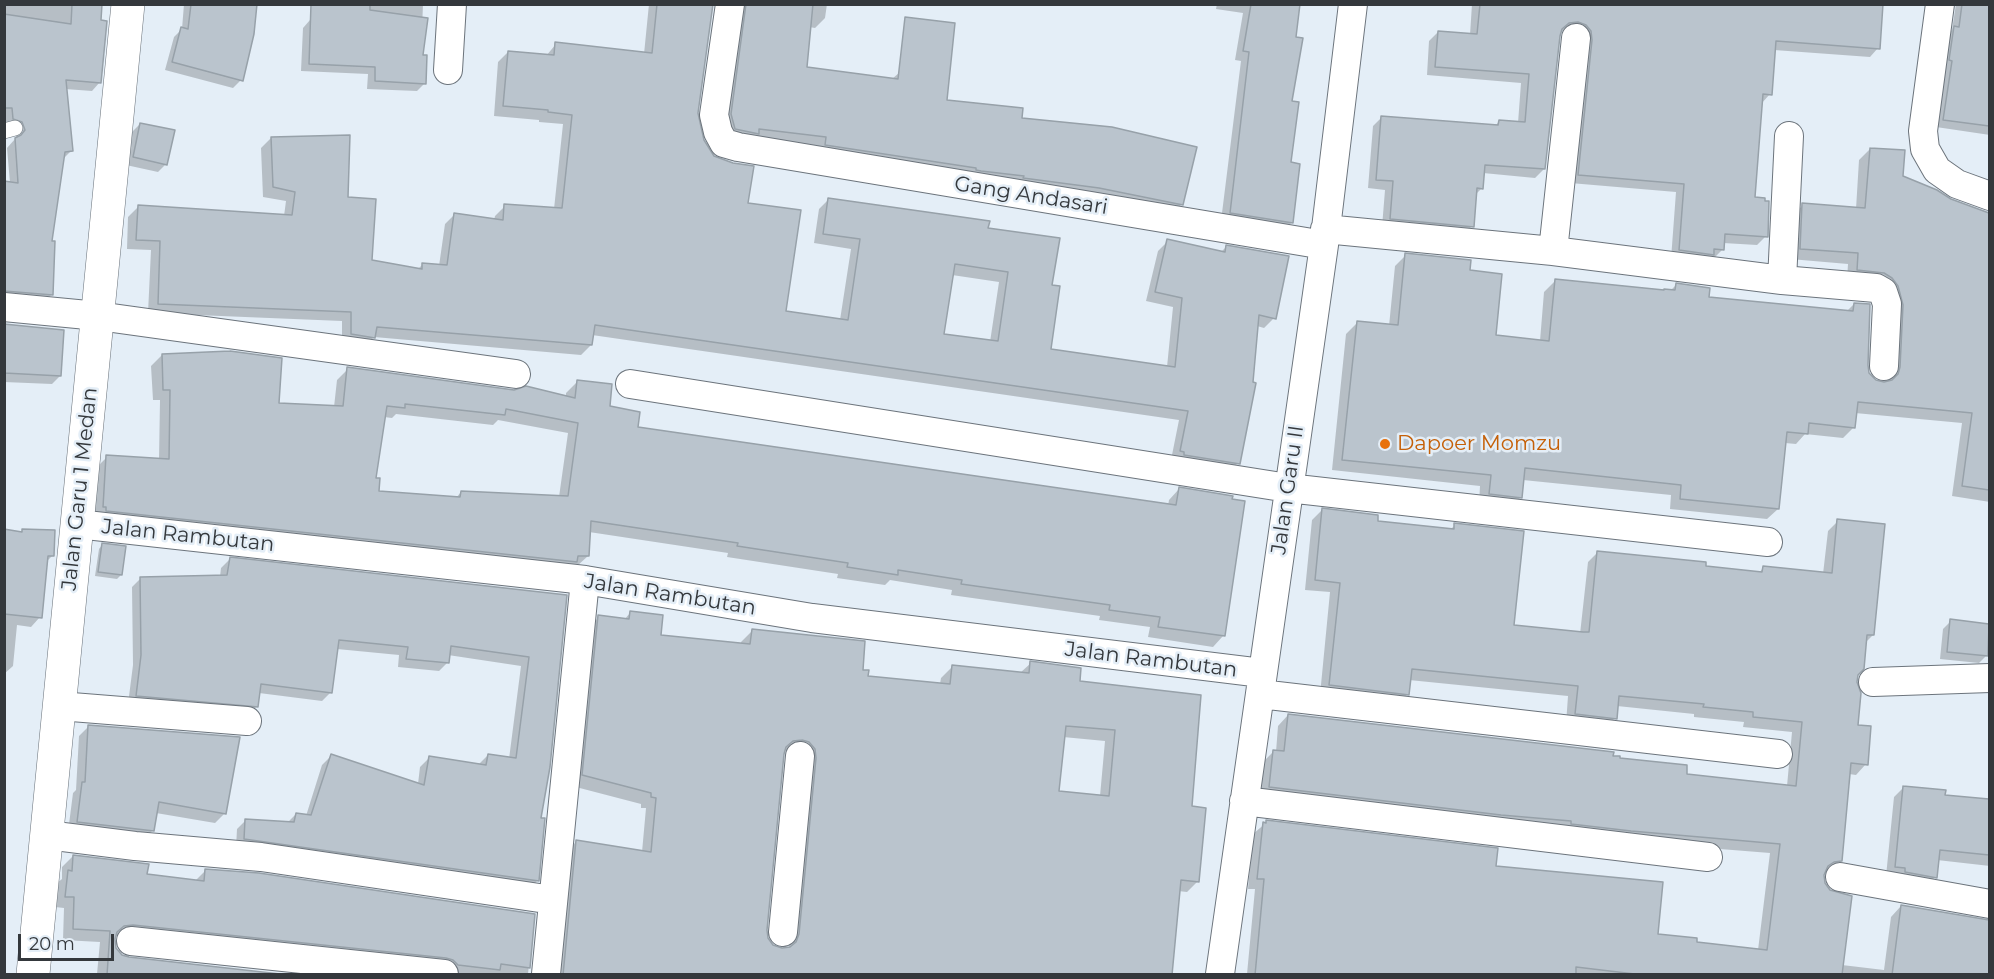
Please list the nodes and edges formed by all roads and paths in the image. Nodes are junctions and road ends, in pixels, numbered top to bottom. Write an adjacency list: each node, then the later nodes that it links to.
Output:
1 (128, 4): 14 (street, Jalan Garu 1 Medan)
2 (453, 4): 7 (street)
3 (730, 4): 10 (street, Gang Andasari)
4 (1353, 4): 10 (street, Jalan Garu II)
5 (1940, 4): 9 (street)
6 (1576, 38): 11 (street)
7 (448, 70)
8 (1789, 136): 12 (street)
9 (1989, 196)
10 (1324, 237): 11 (street, Gang Andasari); 18 (street, Jalan Garu II)
11 (1553, 251): 12 (street, Gang Andasari)
12 (1782, 280): 15 (street, Gang Andasari)
13 (4, 307): 14 (street)
14 (98, 316): 16 (street); 19 (street, Jalan Garu 1 Medan)
15 (1884, 366)
16 (516, 374)
17 (630, 384): 18 (street)
18 (1288, 488): 20 (street); 24 (street, Jalan Garu II)
19 (77, 524): 21 (street, Jalan Rambutan); 25 (street, Jalan Garu 1 Medan)
20 (1768, 542)
21 (585, 580): 24 (street, Jalan Rambutan); 33 (street)
22 (1989, 678): 23 (street)
23 (1873, 682)
24 (1261, 684): 27 (street, Jalan Rambutan); 29 (street, Jalan Garu II)
25 (59, 706): 26 (street); 30 (street, Jalan Garu 1 Medan)
26 (247, 721)
27 (1778, 754)
28 (800, 756): 35 (street)
29 (1244, 801): 31 (street); 40 (street, Jalan Garu II)
30 (47, 835): 33 (street); 37 (street, Jalan Garu 1 Medan)
31 (1708, 857)
32 (1840, 877): 34 (street)
33 (554, 900): 39 (street)
34 (1989, 903)
35 (783, 932)
36 (131, 941): 38 (street)
37 (33, 975)
38 (444, 975)
39 (546, 975)
40 (1220, 975)

